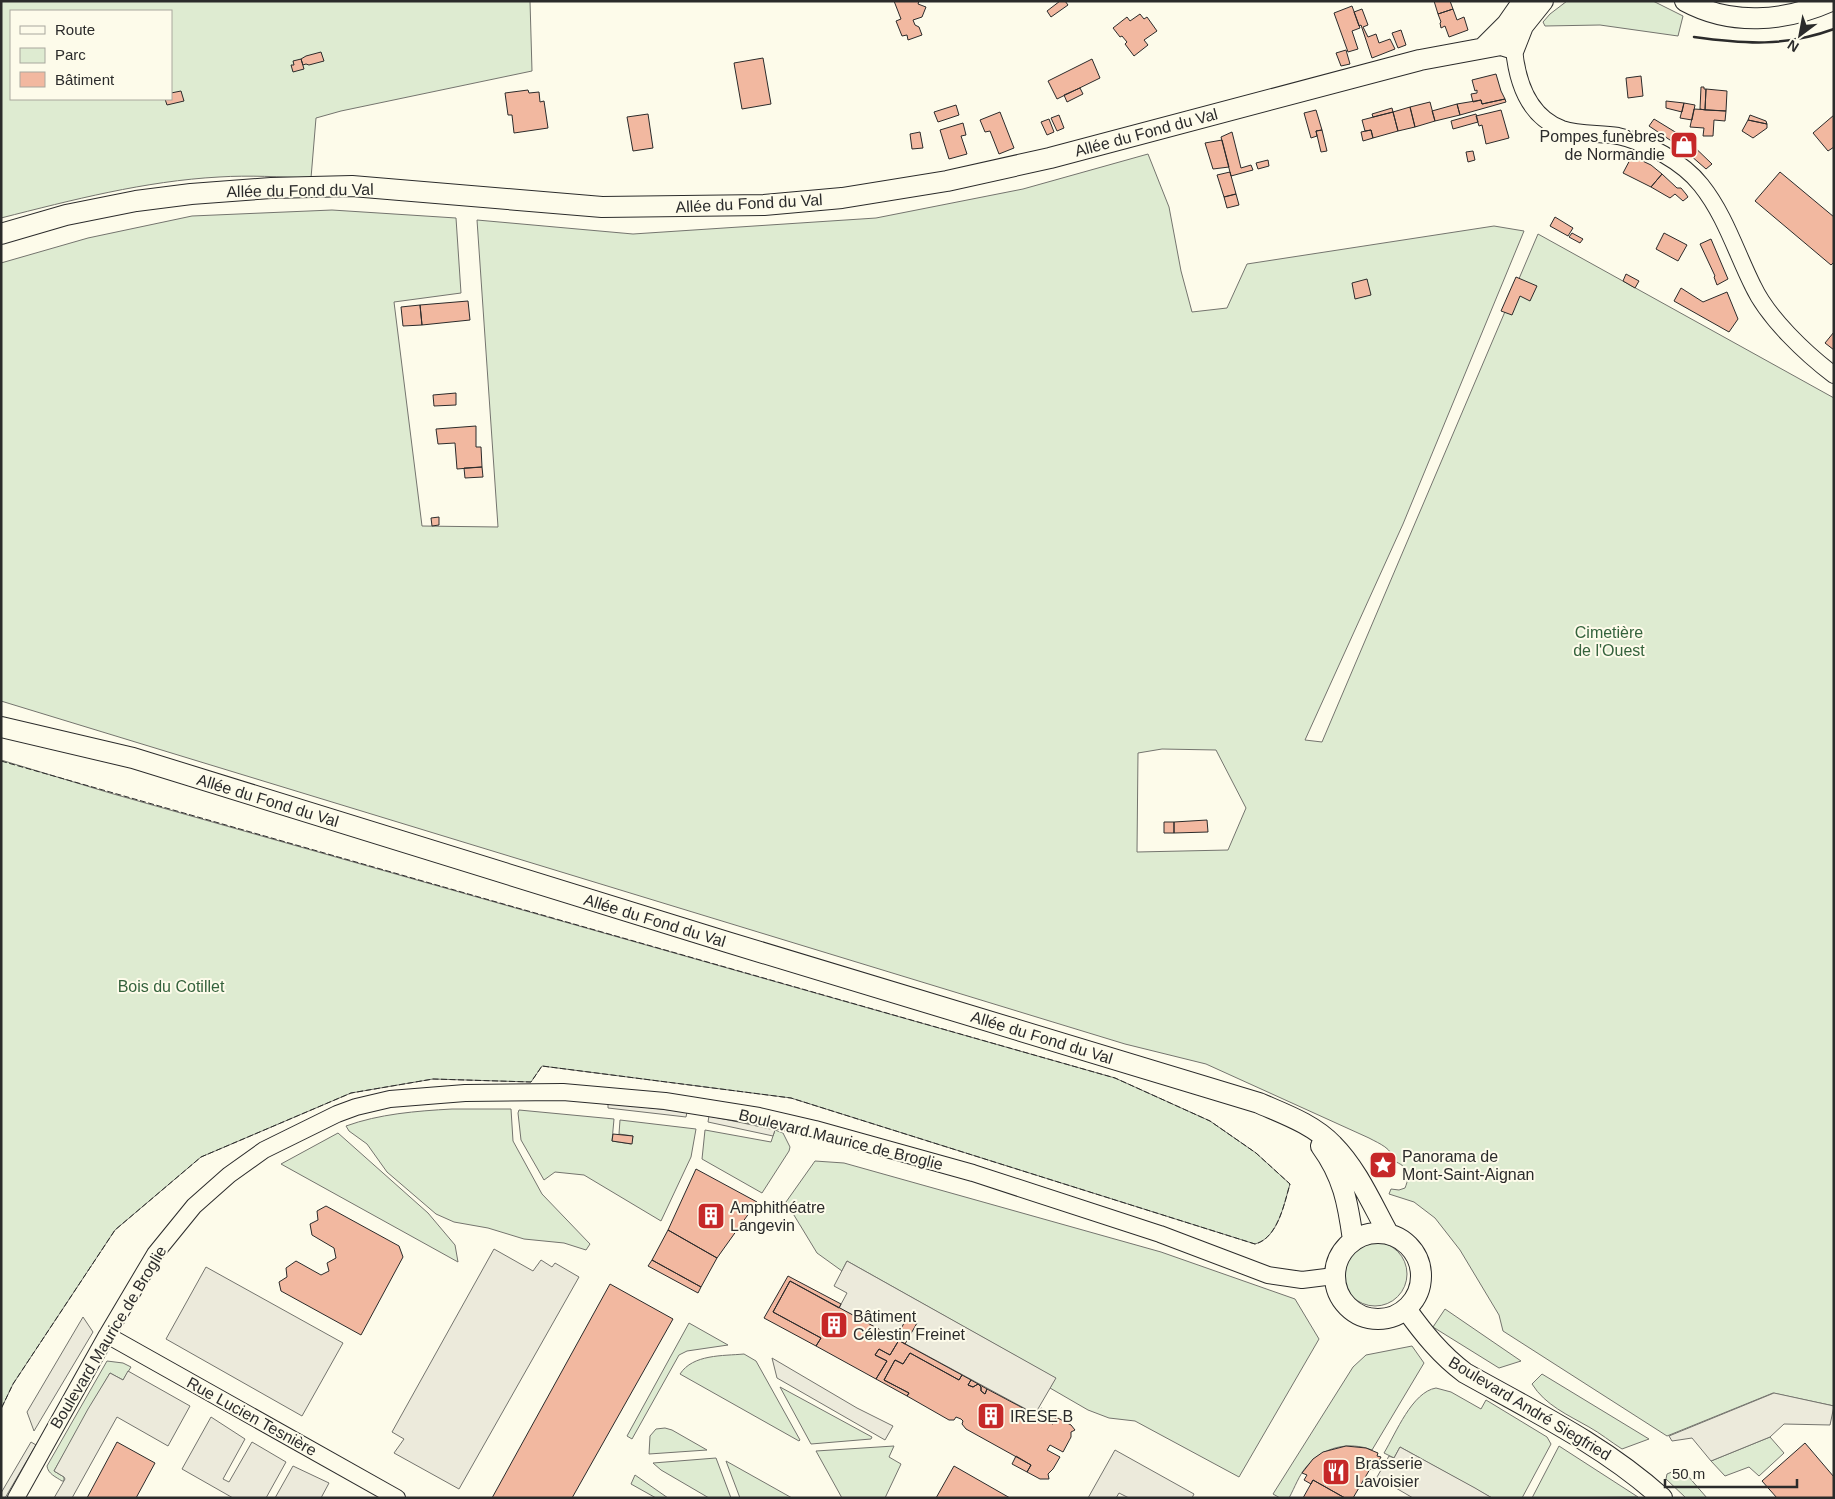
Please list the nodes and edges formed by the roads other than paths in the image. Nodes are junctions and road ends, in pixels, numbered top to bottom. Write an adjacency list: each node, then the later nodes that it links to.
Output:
1 (1523, 1): 5 (street)
2 (1543, 1): 6 (street)
3 (1685, 1): 4 (street)
4 (1831, 1)
5 (1484, 47): 6 (street, Allée du Fond du Val); 7 (street, Allée du Fond du Val)
6 (1514, 49): 8 (street)
7 (1, 234)
8 (1834, 375)
9 (1, 727): 10 (street, Allée du Fond du Val)
10 (1305, 1124): 11 (street, Allée du Fond du Val); 12 (street, Allée du Fond du Val)
11 (1388, 1233): 12 (street); 14 (street)
12 (1353, 1240): 13 (street)
13 (1334, 1276): 14 (street); 15 (street, Boulevard Maurice de Broglie)
14 (1406, 1309): 18 (street, Boulevard André Siegfried)
15 (107, 1334): 16 (street, Boulevard Maurice de Broglie); 17 (street, Rue Lucien Tesnière)
16 (16, 1498)
17 (397, 1498)
18 (1662, 1498)

